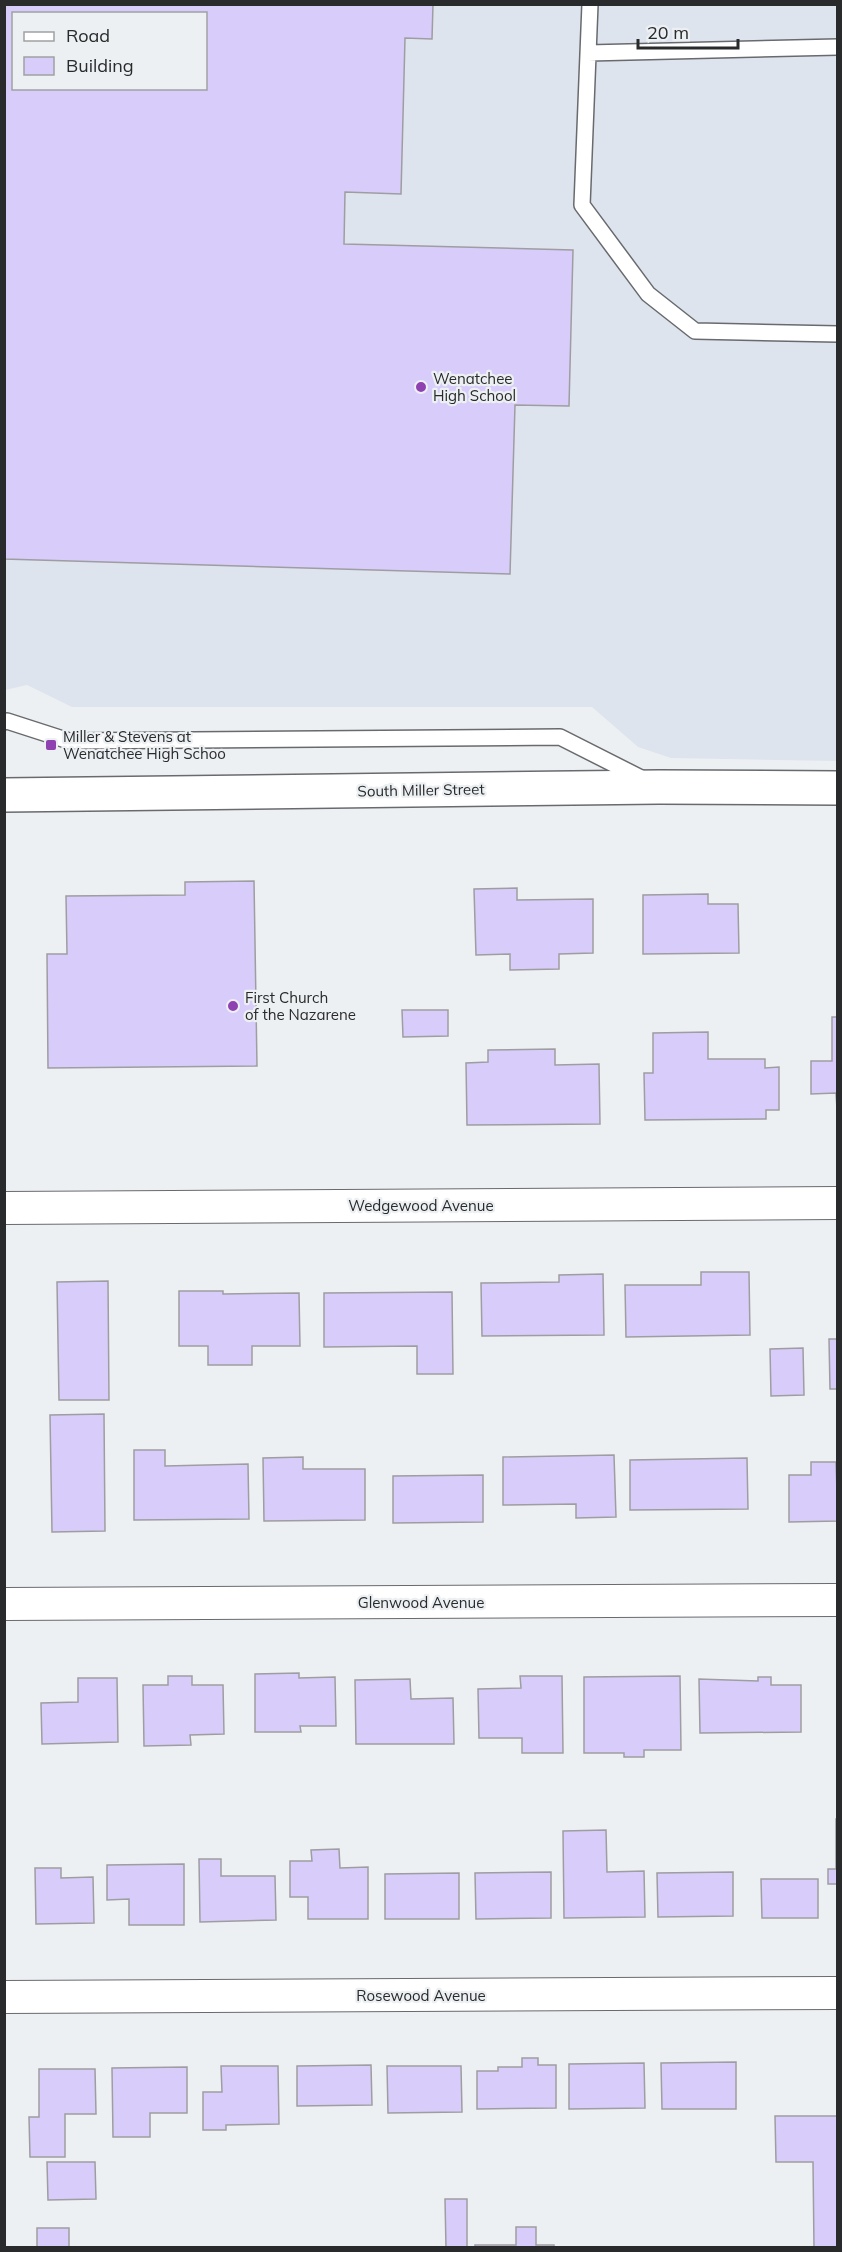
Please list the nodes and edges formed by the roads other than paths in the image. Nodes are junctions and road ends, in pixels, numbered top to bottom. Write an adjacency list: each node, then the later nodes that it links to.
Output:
1 (590, 4): 3 (lane)
2 (837, 48): 3 (lane)
3 (588, 53): 4 (lane)
4 (837, 334)
5 (4, 722): 6 (lane)
6 (659, 787): 7 (street, South Miller Street); 8 (street, South Miller Street)
7 (837, 788)
8 (4, 795)
9 (837, 1203): 10 (street, Wedgewood Avenue)
10 (4, 1208)
11 (837, 1600): 12 (street, Glenwood Avenue)
12 (4, 1604)
13 (837, 1993): 14 (street, Rosewood Avenue)
14 (4, 1997)

